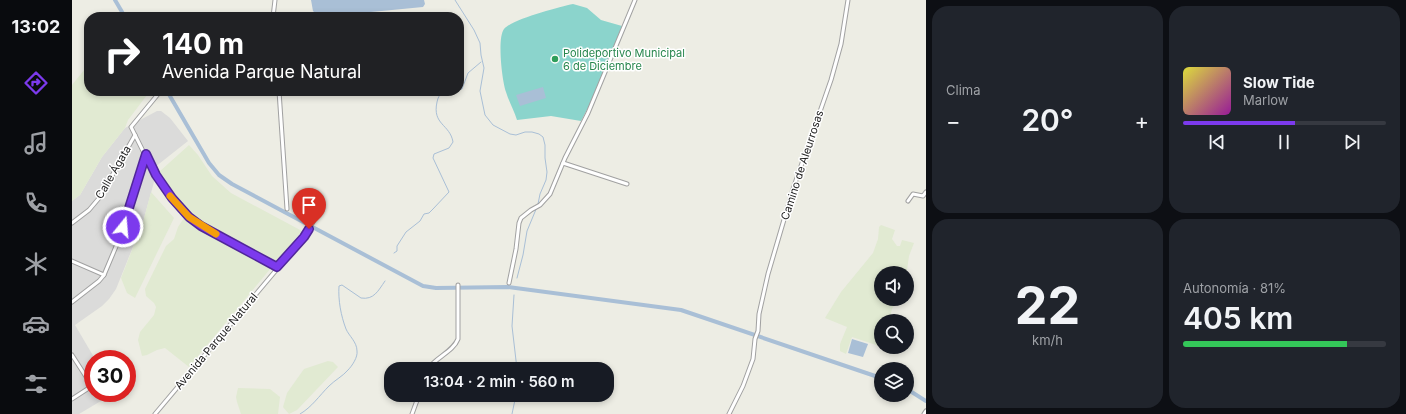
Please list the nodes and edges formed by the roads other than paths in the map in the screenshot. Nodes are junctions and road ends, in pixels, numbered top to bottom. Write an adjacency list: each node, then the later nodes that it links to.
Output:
1 (276, 0): 4 (street)
2 (635, 0): 9 (street)
3 (848, 0): 31 (street, Camino de Aleurrosas)
4 (274, 12)
5 (157, 96): 7 (street)
6 (279, 96): 13 (street)
7 (135, 135): 8 (street); 15 (street, Calle Ágata)
8 (146, 154): 17 (street); 18 (street)
9 (563, 163): 10 (street); 19 (street)
10 (627, 184)
11 (926, 192): 12 (street)
12 (908, 201)
13 (288, 209)
14 (312, 222): 17 (street, Avenida Parque Natural)
15 (72, 223)
16 (72, 261): 18 (street)
17 (277, 267): 29 (street, Avenida Parque Natural)
18 (104, 274): 21 (street)
19 (509, 283)
20 (458, 285): 23 (street)
21 (72, 302)
22 (72, 355): 24 (street)
23 (435, 362)
24 (84, 373)
25 (84, 391): 26 (street)
26 (72, 399)
27 (416, 402): 30 (street)
28 (926, 411): 32 (street)
29 (155, 414)
30 (412, 414)
31 (729, 414)
32 (924, 414)

